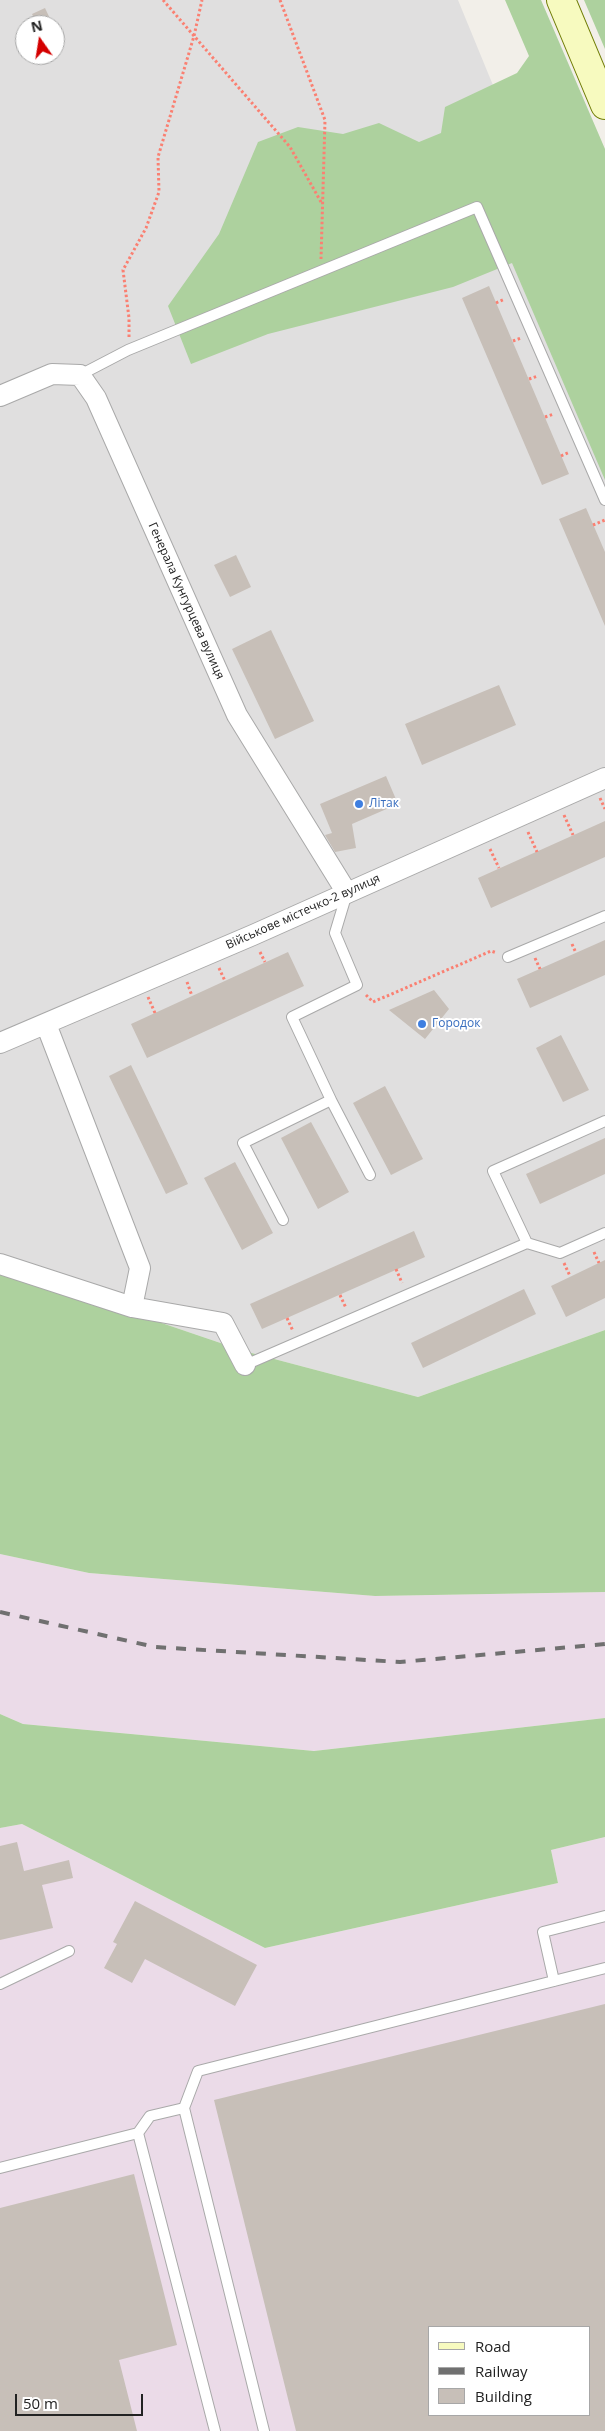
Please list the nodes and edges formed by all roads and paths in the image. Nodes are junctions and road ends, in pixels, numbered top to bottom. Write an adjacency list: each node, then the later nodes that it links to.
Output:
1 (164, 0): 5 (path)
2 (202, 0): 5 (path)
3 (280, 0): 7 (path)
4 (561, 0): 6 (main road)
5 (194, 36): 7 (path); 9 (path)
6 (605, 105)
7 (322, 203): 8 (path)
8 (321, 271): 9 (lane); 12 (lane)
9 (128, 350): 10 (lane)
10 (80, 375): 11 (street); 16 (street, Генерала Кунгурцева вулиця)
11 (0, 396)
12 (605, 500)
13 (605, 520): 14 (path)
14 (594, 525)
15 (605, 778): 16 (street, Військове містечко-2 вулиця)
16 (347, 893): 19 (lane); 20 (street, Військове містечко-2 вулиця)
17 (605, 916): 18 (lane)
18 (508, 957): 19 (path)
19 (356, 985): 22 (lane)
20 (46, 1024): 21 (street, Військове містечко-2 вулиця); 29 (street)
21 (0, 1043)
22 (331, 1100): 24 (lane); 25 (lane)
23 (605, 1121): 27 (lane)
24 (370, 1176)
25 (283, 1220)
26 (605, 1233): 27 (lane)
27 (527, 1243): 30 (lane)
28 (0, 1264): 29 (street)
29 (132, 1307): 30 (street)
30 (246, 1365)
31 (605, 1916): 34 (lane)
32 (69, 1952): 35 (lane)
33 (605, 1968): 34 (lane)
34 (554, 1981): 36 (lane)
35 (0, 1984)
36 (184, 2108): 37 (lane); 40 (lane)
37 (138, 2133): 38 (lane); 39 (lane)
38 (0, 2168)
39 (215, 2431)
40 (264, 2431)

